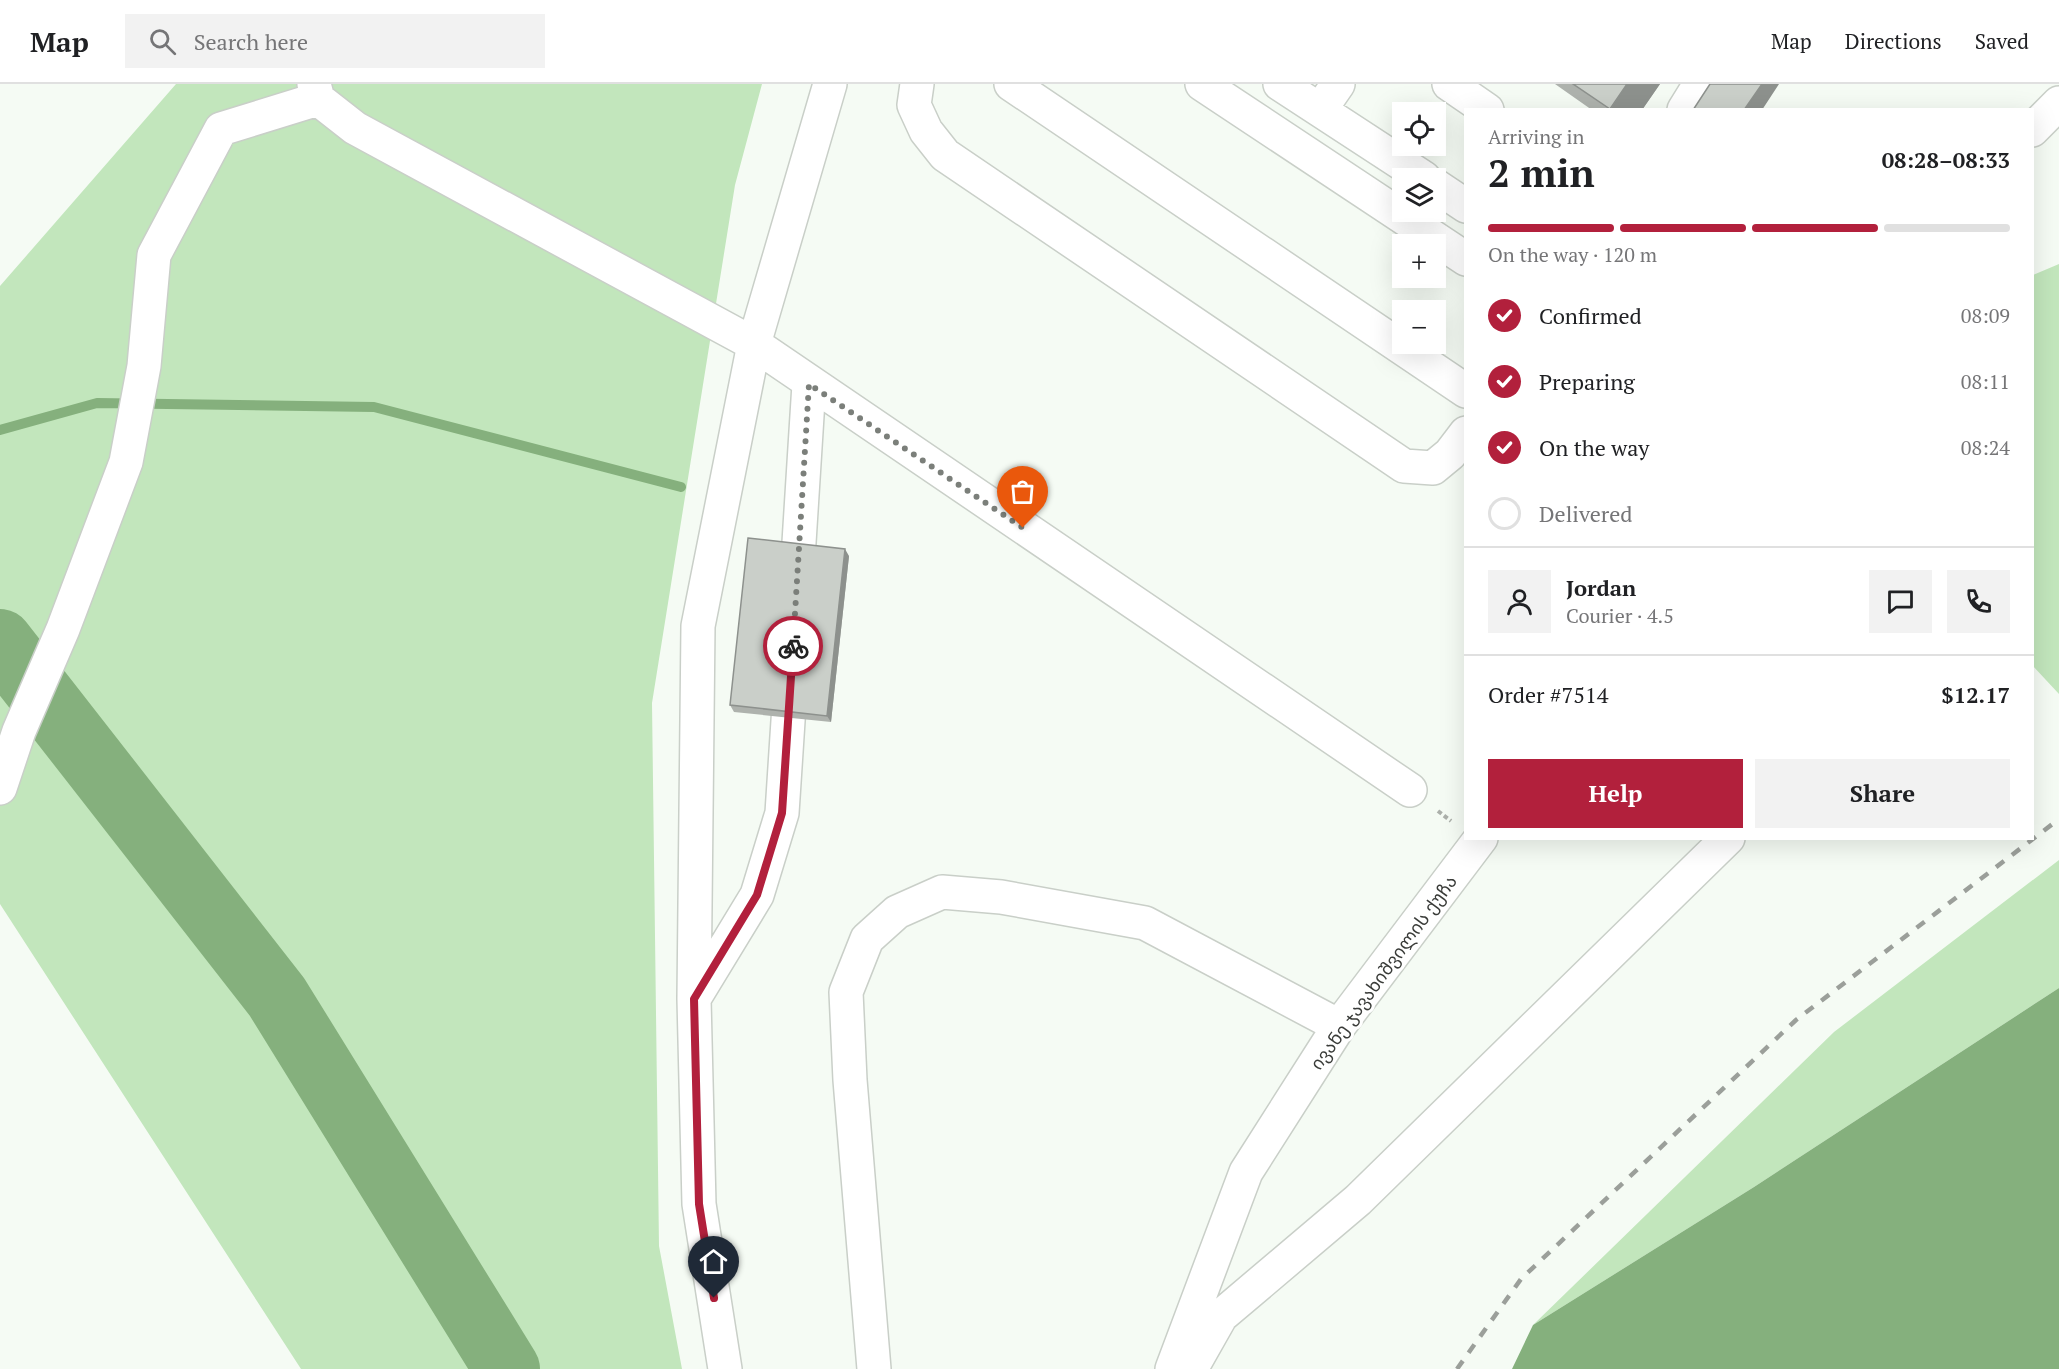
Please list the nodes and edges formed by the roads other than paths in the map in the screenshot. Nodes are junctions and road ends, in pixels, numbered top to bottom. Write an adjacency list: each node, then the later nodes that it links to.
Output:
1 (830, 84): 18 (street)
2 (917, 84): 21 (street)
3 (1011, 84): 20 (street)
4 (1202, 84): 17 (street)
5 (1280, 84): 9 (street)
6 (1449, 84): 11 (street)
7 (1700, 84): 12 (street)
8 (316, 91): 18 (street); 24 (street)
9 (1329, 97): 14 (street)
10 (2059, 104): 13 (street)
11 (1484, 108)
12 (1685, 108)
13 (2034, 128)
14 (1412, 168)
15 (1446, 193): 16 (street)
16 (1464, 205)
17 (1464, 258)
18 (754, 344): 19 (street); 28 (street)
19 (809, 384): 22 (street); 25 (street)
20 (1464, 391)
21 (1464, 436)
22 (795, 615)
23 (793, 650): 28 (street)
24 (0, 788)
25 (1410, 790)
26 (1479, 840): 29 (street, ივანე ჯავახიშვილის ქუჩა)
27 (1726, 840): 33 (street)
28 (694, 999): 30 (street)
29 (1339, 1026): 31 (street); 32 (street, ივანე ჯავახიშვილის ქუჩა)
30 (725, 1369)
31 (874, 1369)
32 (1172, 1369)
33 (1191, 1369)

